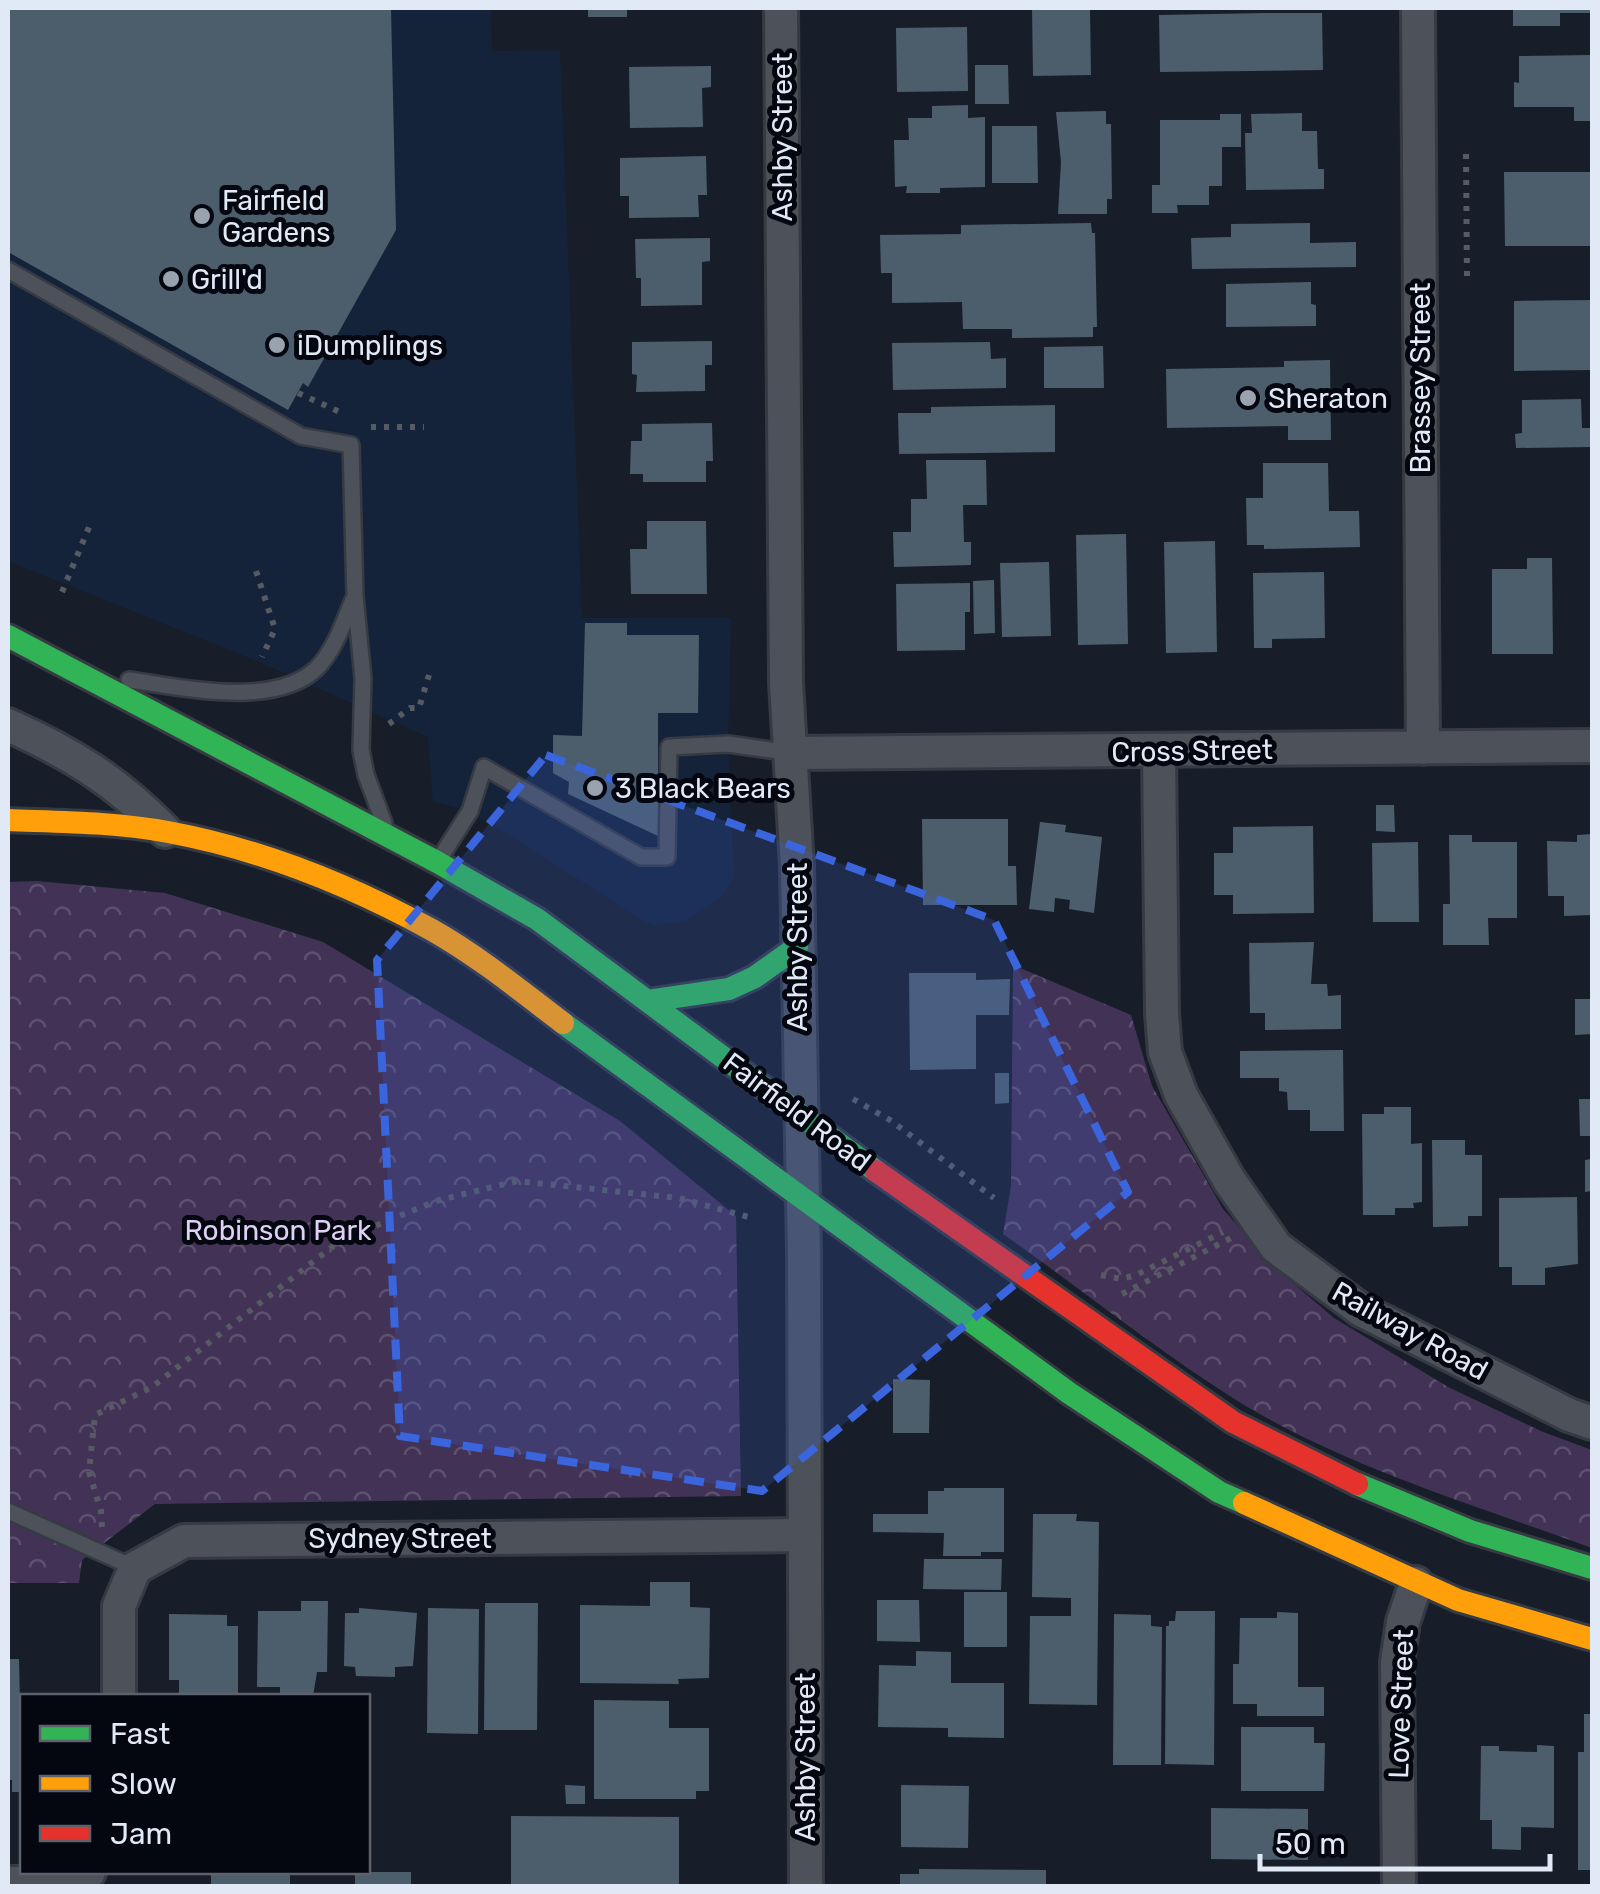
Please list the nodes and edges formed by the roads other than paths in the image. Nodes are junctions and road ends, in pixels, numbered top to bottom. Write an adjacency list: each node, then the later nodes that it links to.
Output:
1 (781, 8): 11 (street, Ashby Street)
2 (1418, 8): 9 (street, Brassey Street)
3 (8, 270): 4 (lane)
4 (354, 596): 6 (lane); 14 (lane)
5 (8, 636): 6 (main road, Fairfield Road)
6 (84, 673): 14 (main road, Fairfield Road)
7 (8, 725): 13 (street)
8 (1592, 746): 9 (street, Cross Street)
9 (1423, 748): 10 (street, Cross Street)
10 (1159, 751): 11 (street, Cross Street); 20 (street, Railway Road)
11 (792, 753): 15 (lane); 16 (street, Ashby Street)
12 (8, 820): 13 (main road)
13 (165, 831): 19 (main road)
14 (388, 836): 15 (main road, Fairfield Road)
15 (438, 862): 17 (main road, Fairfield Road)
16 (797, 948): 17 (main road); 18 (street, Ashby Street)
17 (648, 1001): 18 (main road, Fairfield Road)
18 (800, 1114): 19 (street, Ashby Street); 24 (main road, Fairfield Road)
19 (803, 1199): 22 (street, Ashby Street); 25 (main road)
20 (1592, 1423)
21 (8, 1511): 23 (lane)
22 (804, 1535): 23 (street, Sydney Street); 30 (street, Ashby Street)
23 (136, 1568): 27 (street)
24 (1592, 1568)
25 (1416, 1583): 26 (main road); 31 (street, Love Street)
26 (1592, 1638)
27 (119, 1694)
28 (83, 1874): 29 (street)
29 (8, 1883)
30 (806, 1886)
31 (1399, 1886)

